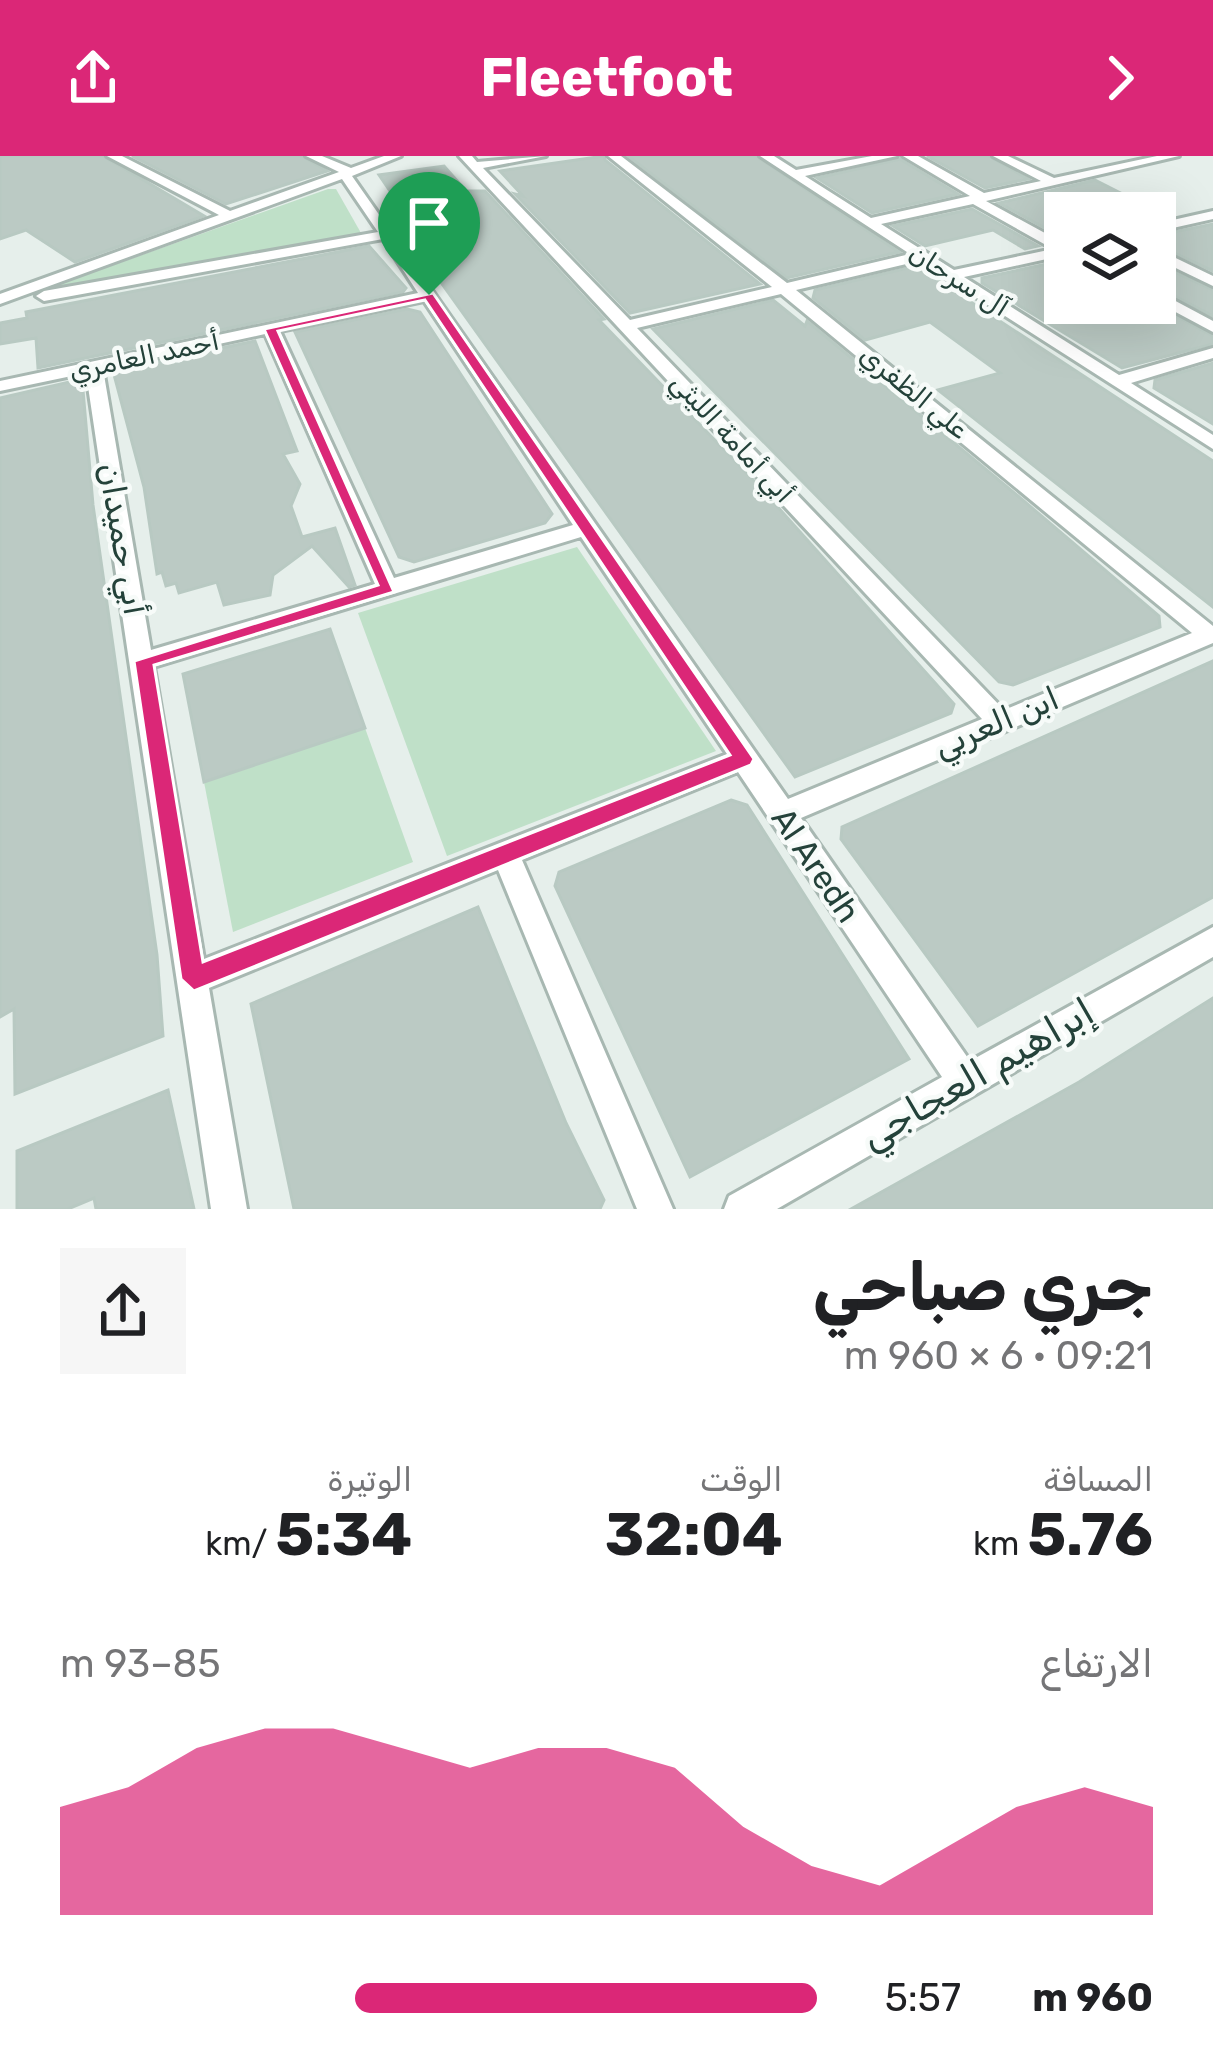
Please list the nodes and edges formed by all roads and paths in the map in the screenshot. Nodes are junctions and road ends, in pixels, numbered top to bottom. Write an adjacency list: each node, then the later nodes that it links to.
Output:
1 (113, 156): 16 (street)
2 (312, 156): 12 (street)
3 (395, 156): 12 (street)
4 (540, 156): 11 (street)
5 (614, 156): 27 (street, علي الظفري)
6 (766, 156): 13 (street, آل سرحان)
7 (891, 156): 13 (street)
8 (909, 156): 15 (street)
9 (999, 156): 14 (street)
10 (1173, 156): 14 (street)
11 (469, 161): 31 (street, أبي أمامة الليثي)
12 (347, 173): 16 (street); 20 (street, Al Aredh)
13 (795, 174): 18 (street, آل سرحان)
14 (1050, 181): 15 (street)
15 (977, 198): 18 (street); 21 (street)
16 (230, 215): 29 (street)
17 (1213, 215): 19 (street)
18 (870, 222): 23 (street, آل سرحان)
19 (1176, 223)
20 (384, 235): 28 (street, Al Aredh); 29 (street)
21 (1044, 238)
22 (1044, 256): 25 (street)
23 (917, 257): 25 (street, آل سرحان); 27 (street)
24 (1176, 263): 26 (street)
25 (953, 275): 36 (street, آل سرحان)
26 (1213, 282)
27 (786, 288): 31 (street); 41 (street, علي الظفري)
28 (429, 295): 33 (street, أحمد العامري); 39 (street, Al Aredh)
29 (0, 302)
30 (1176, 307): 32 (street)
31 (626, 326): 43 (street, أبي أمامة الليثي)
32 (1213, 327)
33 (271, 329): 35 (street, أحمد العامري); 40 (street)
34 (1213, 353): 36 (street)
35 (94, 367): 37 (street, أحمد العامري); 42 (street, أبي حميدان)
36 (1118, 381): 38 (street, آل سرحان)
37 (0, 386)
38 (1213, 442)
39 (587, 528): 40 (street); 44 (street, Al Aredh)
40 (388, 588): 42 (street)
41 (1211, 634): 43 (street, ابن العربي)
42 (143, 661): 48 (street, أبي حميدان)
43 (998, 720): 45 (street, ابن العربي)
44 (743, 759): 45 (street, Al Aredh); 46 (street)
45 (781, 814): 49 (street, Al Aredh)
46 (506, 856): 48 (street); 51 (street)
47 (1213, 941): 49 (street, إبراهيم العجاجي)
48 (194, 979): 50 (street, أبي حميدان)
49 (963, 1079): 52 (street, إبراهيم العجاجي)
50 (229, 1209)
51 (655, 1209)
52 (742, 1209)

